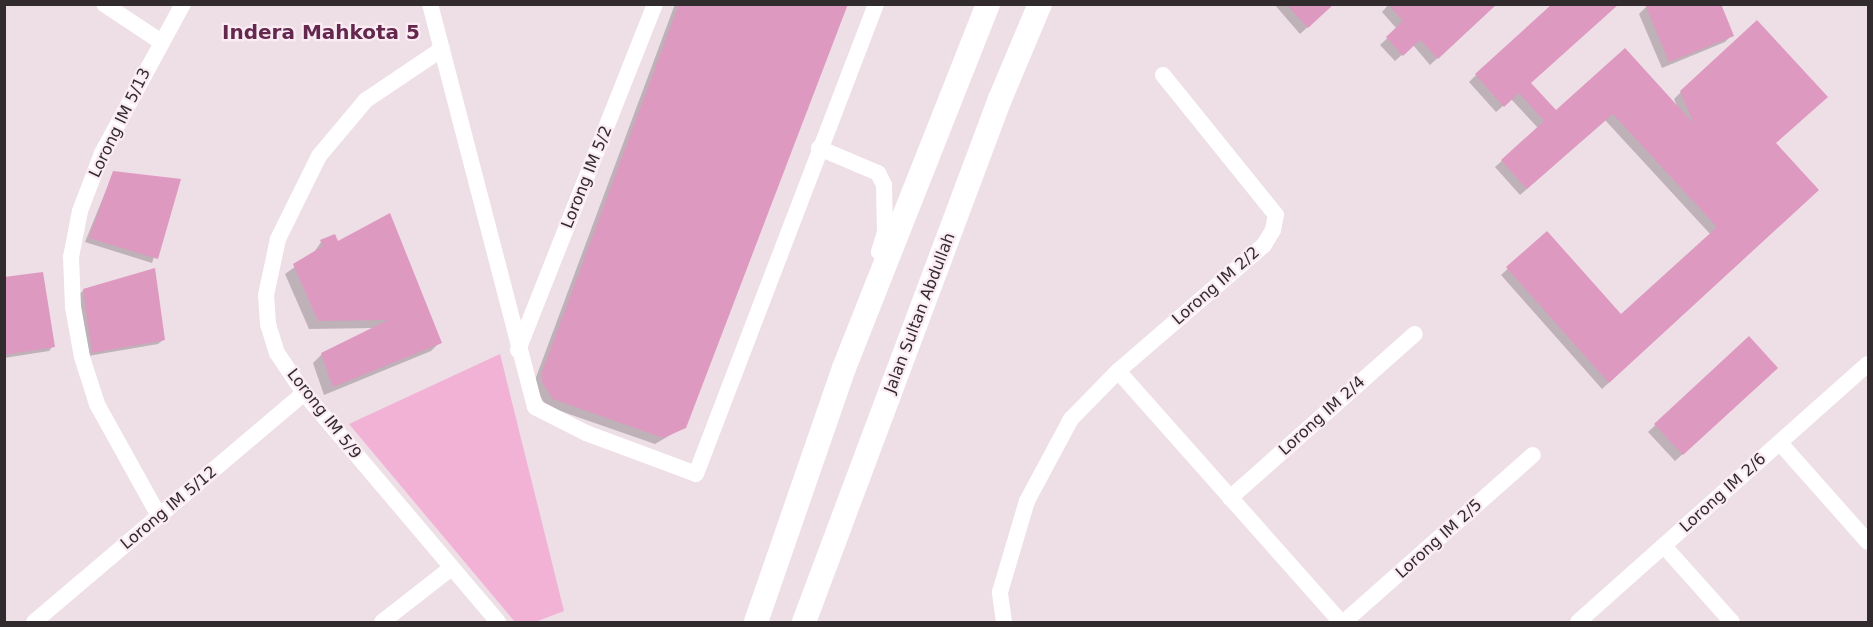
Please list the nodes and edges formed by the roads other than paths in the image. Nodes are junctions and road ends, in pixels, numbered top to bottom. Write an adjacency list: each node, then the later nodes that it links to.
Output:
1 (104, 4): 8 (street)
2 (183, 4): 8 (street, Lorong IM 5/13)
3 (430, 4): 9 (street)
4 (655, 4): 13 (street, Lorong IM 5/2)
5 (876, 4): 11 (street)
6 (988, 4): 15 (main road)
7 (1040, 4): 25 (main road, Jalan Sultan Abdullah)
8 (160, 41): 21 (street, Lorong IM 5/13)
9 (442, 49): 13 (street); 17 (street, Lorong IM 5/9)
10 (1163, 75): 16 (street, Lorong IM 2/2)
11 (819, 148): 13 (street); 15 (street)
12 (1414, 334): 20 (street, Lorong IM 2/4)
13 (518, 350)
14 (1869, 364): 18 (street, Lorong IM 2/6)
15 (844, 368): 29 (main road)
16 (1118, 371): 20 (street); 30 (street, Lorong IM 2/2)
17 (304, 393): 21 (street, Lorong IM 5/12); 24 (street, Lorong IM 5/9)
18 (1780, 443): 22 (street); 23 (street, Lorong IM 2/6)
19 (1533, 455): 31 (street, Lorong IM 2/5)
20 (1230, 498): 31 (street)
21 (159, 516): 26 (street, Lorong IM 5/12)
22 (1869, 542)
23 (1664, 546): 32 (street, Lorong IM 2/6); 33 (street)
24 (451, 568): 27 (street); 28 (street, Lorong IM 5/9)
25 (806, 619)
26 (34, 622)
27 (382, 622)
28 (498, 622)
29 (756, 622)
30 (1004, 622)
31 (1343, 622)
32 (1578, 622)
33 (1732, 622)

